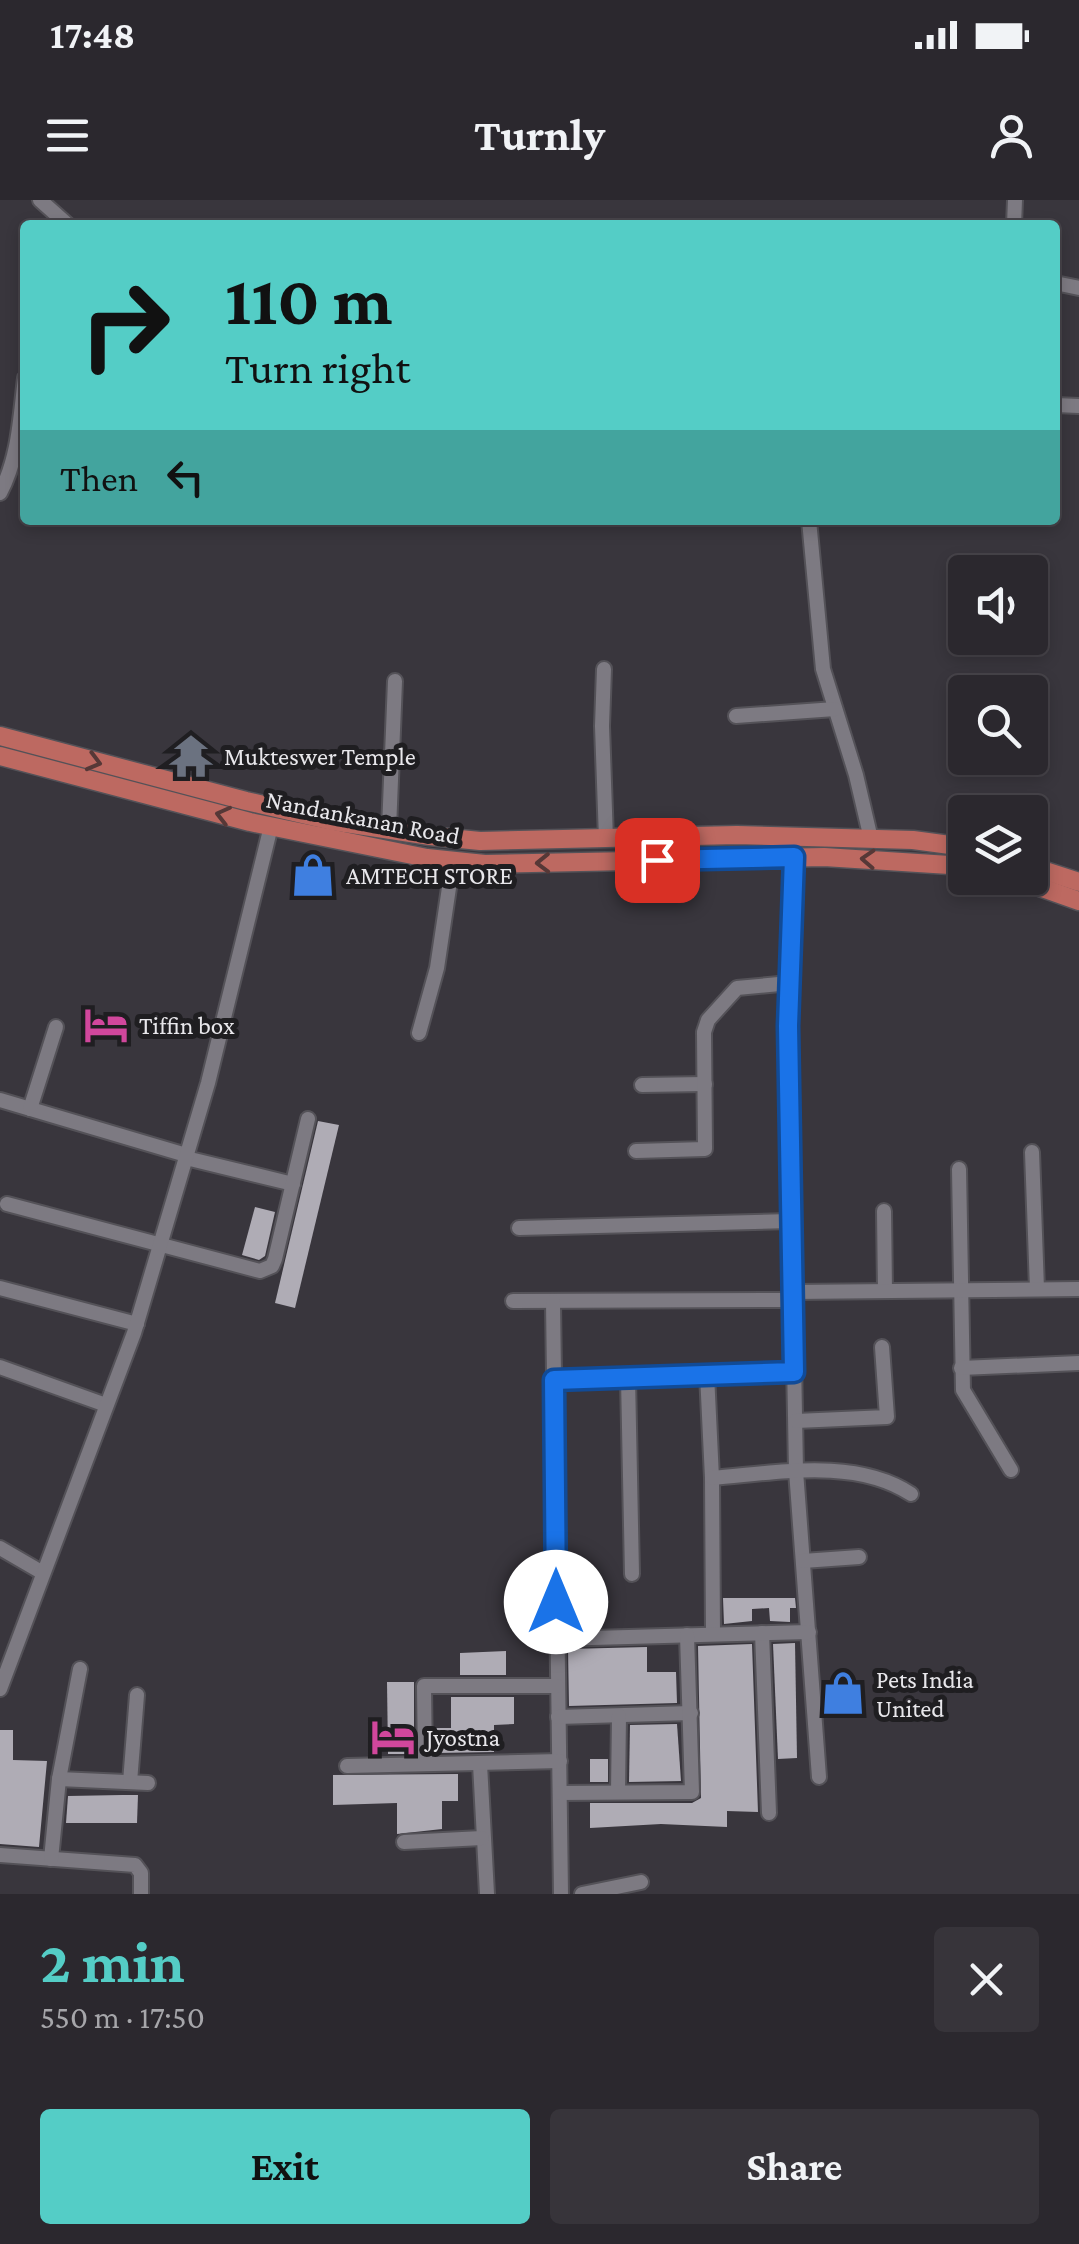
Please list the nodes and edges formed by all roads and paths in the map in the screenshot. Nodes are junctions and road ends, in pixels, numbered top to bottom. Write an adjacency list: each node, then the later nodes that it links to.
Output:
1 (40, 200): 2 (street)
2 (62, 220)
3 (20, 414): 4 (street)
4 (0, 493)
5 (809, 525): 8 (street)
6 (604, 669): 15 (street)
7 (395, 681): 13 (street)
8 (835, 709): 9 (street); 16 (street)
9 (736, 716)
10 (0, 736): 13 (main road, Nandankanan Road, one-way to 13)
11 (0, 756): 12 (main road, Nandankanan Road, one-way to 11)
12 (270, 826): 20 (main road, Nandankanan Road); 36 (street)
13 (389, 830): 15 (main road, Nandankanan Road)
14 (746, 836): 15 (main road, Nandankanan Road); 16 (main road, Nandankanan Road); 18 (main road)
15 (606, 839)
16 (871, 839): 17 (main road, Nandankanan Road)
17 (948, 845)
18 (746, 857): 19 (main road, Nandankanan Road); 20 (main road, Nandankanan Road, one-way to 20)
19 (794, 857): 21 (main road, Nandankanan Road, one-way to 19); 26 (street)
20 (453, 861): 28 (street)
21 (948, 865)
22 (1048, 872): 23 (main road)
23 (1079, 882)
24 (1048, 890): 25 (main road)
25 (1079, 901)
26 (790, 983): 29 (street); 41 (street)
27 (56, 1027): 32 (street)
28 (419, 1033)
29 (705, 1084): 30 (street); 34 (street)
30 (642, 1085)
31 (0, 1100): 32 (street)
32 (30, 1109): 36 (street)
33 (308, 1119): 38 (street)
34 (636, 1151)
35 (1032, 1152): 45 (street)
36 (186, 1157): 38 (street); 43 (street)
37 (959, 1169): 47 (street)
38 (292, 1184): 43 (street)
39 (7, 1204): 43 (street)
40 (884, 1212): 48 (street)
41 (791, 1221): 42 (street); 49 (street)
42 (519, 1228)
43 (160, 1243): 52 (street)
44 (0, 1288): 52 (street)
45 (1037, 1288): 46 (street); 47 (street)
46 (1079, 1288)
47 (961, 1290): 48 (street); 56 (street)
48 (885, 1291): 49 (street)
49 (793, 1296): 51 (street); 57 (street)
50 (514, 1301): 51 (street)
51 (554, 1302): 60 (street)
52 (137, 1324): 61 (street)
53 (882, 1347): 62 (street)
54 (1079, 1362): 56 (street)
55 (0, 1367): 61 (street)
56 (962, 1368): 63 (street)
57 (794, 1372): 58 (street); 62 (street)
58 (706, 1374): 59 (street); 65 (street)
59 (628, 1378): 60 (street); 71 (street)
60 (554, 1380): 76 (street)
61 (106, 1405): 70 (street)
62 (796, 1421): 64 (street)
63 (1011, 1470)
64 (796, 1472): 65 (street); 66 (street); 69 (street)
65 (712, 1478): 74 (street)
66 (912, 1494)
67 (0, 1548): 70 (street)
68 (858, 1556): 69 (street)
69 (802, 1561): 72 (street)
70 (43, 1574): 79 (street)
71 (632, 1574)
72 (809, 1632): 73 (street); 88 (street)
73 (762, 1633): 74 (street); 94 (street)
74 (712, 1634): 75 (street)
75 (688, 1635): 76 (street); 81 (street)
76 (556, 1639): 78 (street)
77 (80, 1669): 89 (street)
78 (556, 1686): 83 (street); 85 (street)
79 (0, 1690)
80 (137, 1695): 90 (street)
81 (691, 1713): 82 (street); 92 (street)
82 (619, 1716): 83 (street); 92 (street)
83 (558, 1717): 84 (street)
84 (560, 1761): 86 (street); 93 (street)
85 (425, 1764): 86 (street); 87 (street)
86 (480, 1764): 95 (street)
87 (347, 1766)
88 (819, 1777)
89 (60, 1780): 90 (street); 98 (street)
90 (130, 1782): 91 (street)
91 (148, 1783)
92 (618, 1792): 93 (street)
93 (560, 1793): 102 (street)
94 (769, 1813)
95 (482, 1838): 96 (street); 101 (street)
96 (404, 1842)
97 (0, 1856): 98 (street)
98 (51, 1859): 100 (street)
99 (642, 1882): 103 (street)
100 (141, 1894)
101 (488, 1894)
102 (561, 1894)
103 (582, 1894)

